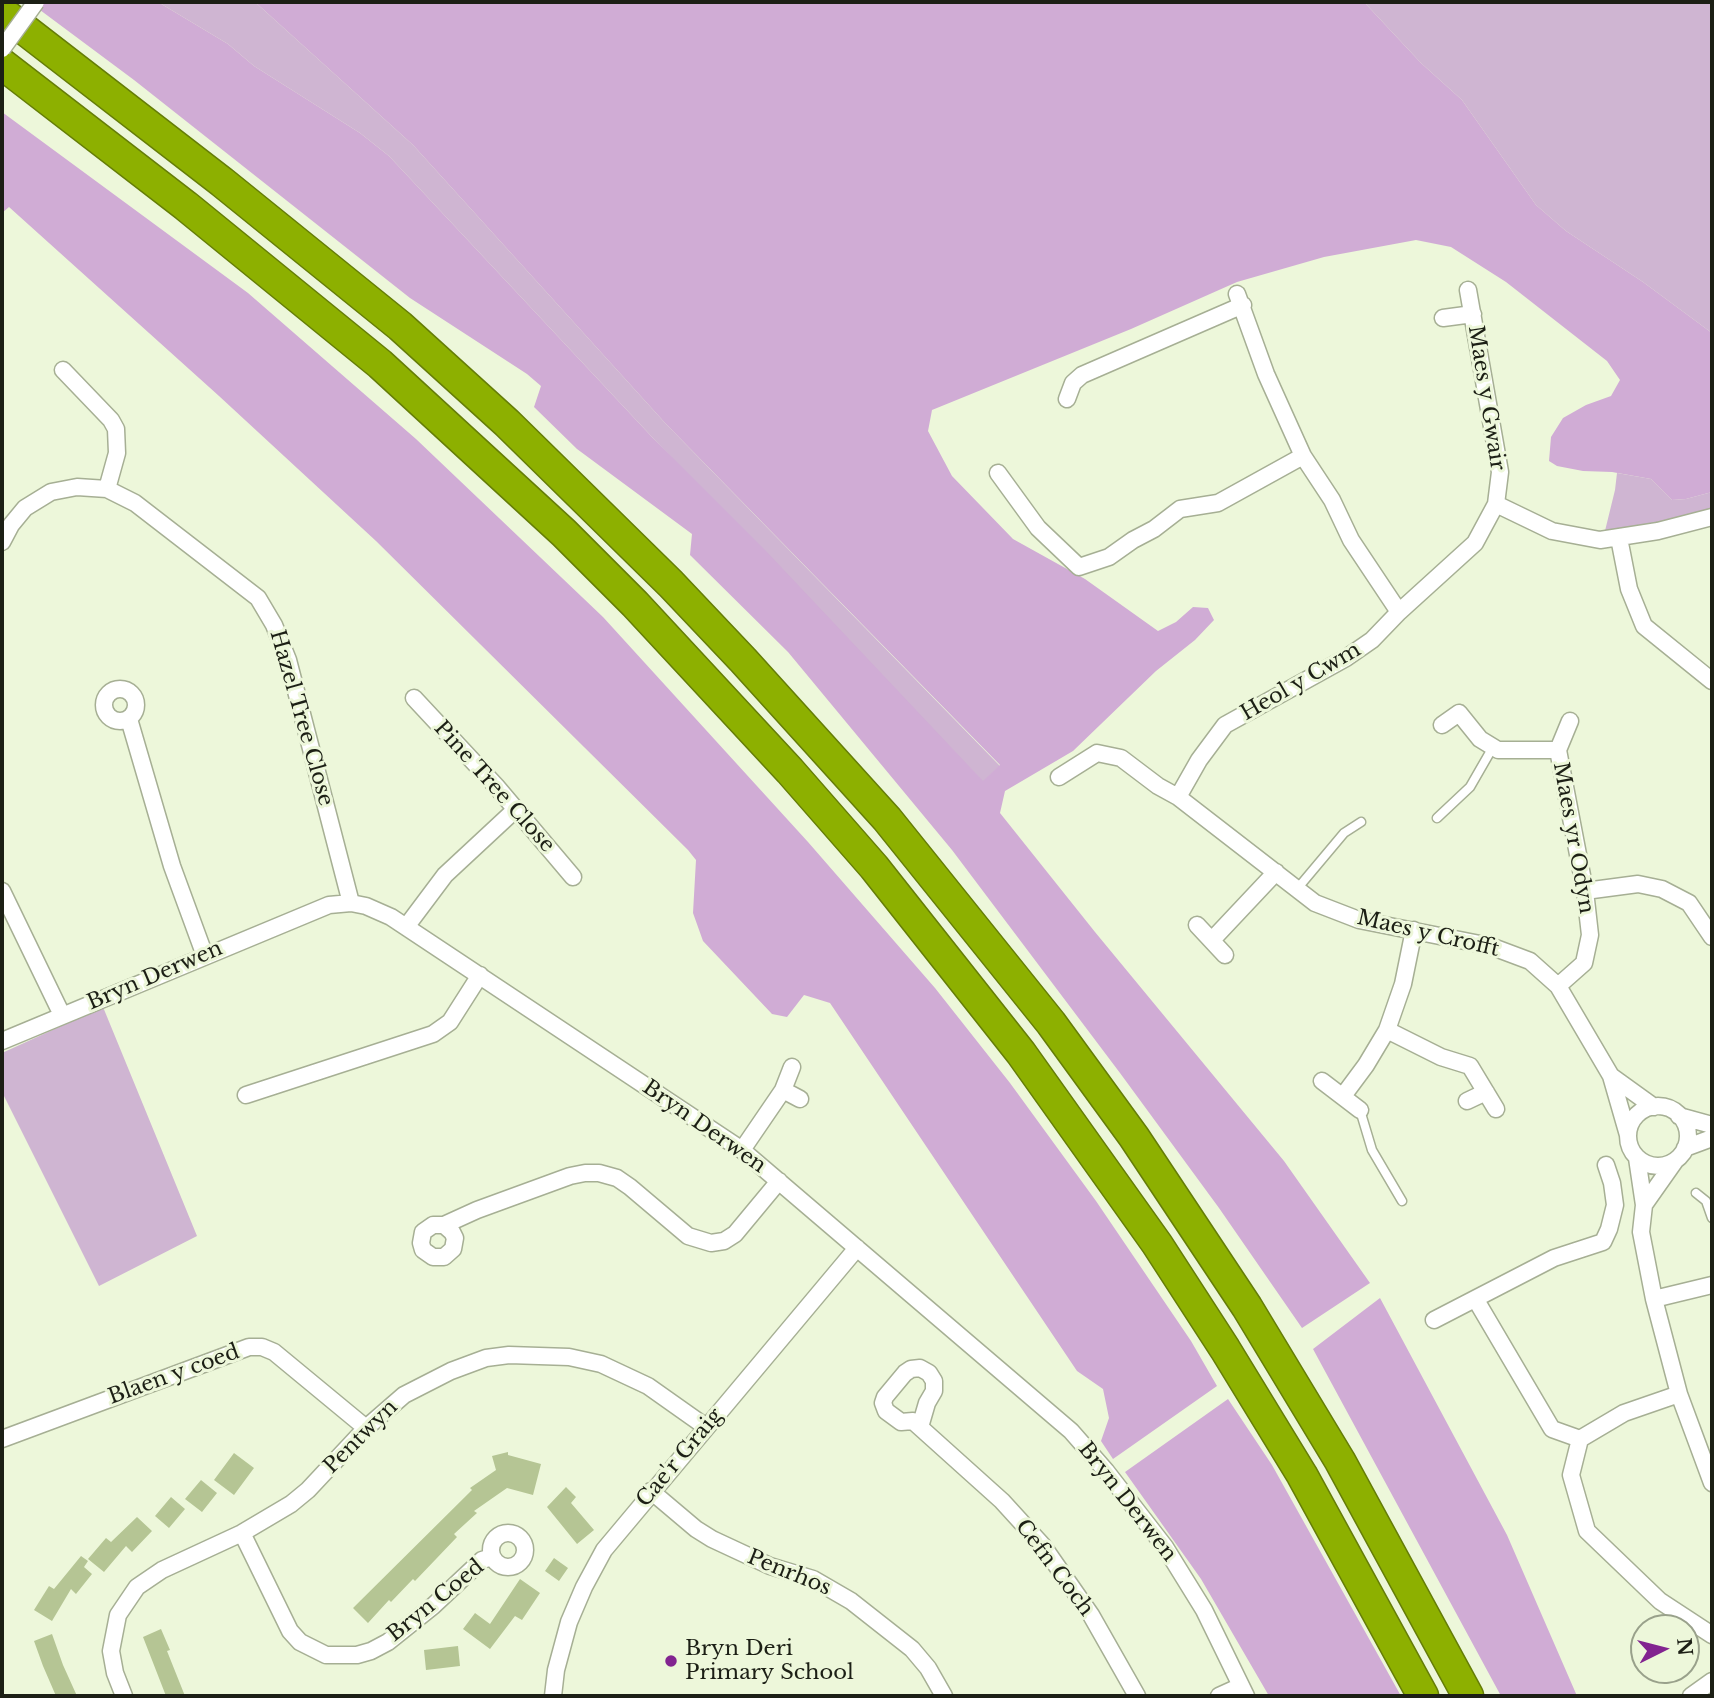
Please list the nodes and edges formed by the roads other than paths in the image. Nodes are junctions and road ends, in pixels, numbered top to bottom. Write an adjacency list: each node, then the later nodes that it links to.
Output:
1 (36, 2): 3 (street, bridge)
2 (2, 12): 98 (highway)
3 (2, 49)
4 (2, 64): 97 (highway)
5 (1468, 290): 6 (street, Maes y Gwair)
6 (1473, 314): 7 (street, Maes y Gwair); 13 (street, Maes y Gwair)
7 (1443, 318)
8 (63, 370): 12 (street)
9 (1067, 399): 10 (street)
10 (1303, 456): 11 (street); 17 (street)
11 (999, 473)
12 (107, 489): 16 (street, Hazel Tree Close); 35 (street, Hazel Tree Close)
13 (1496, 504): 15 (street); 17 (street, Maes y Gwair)
14 (1712, 517): 15 (street)
15 (1619, 538): 18 (street)
16 (2, 542)
17 (1399, 612): 26 (street, Heol y Cwm)
18 (1712, 681)
19 (414, 698): 27 (street, Pine Tree Close)
20 (129, 719): 42 (street)
21 (1570, 722): 24 (street, Maes yr Odyn)
22 (1442, 725): 23 (street)
23 (1493, 747): 24 (street); 28 (lane)
24 (1558, 750): 34 (street, Maes yr Odyn)
25 (1059, 778): 26 (street)
26 (1178, 797): 30 (street, Maes y Crofft)
27 (516, 809): 31 (street, Pine Tree Close); 37 (street)
28 (1437, 818)
29 (1361, 822): 32 (lane)
30 (1276, 872): 32 (street, Maes y Crofft); 40 (street)
31 (573, 877)
32 (1297, 889): 38 (street, Maes y Crofft)
33 (2, 891): 45 (street)
34 (1585, 891): 39 (street); 44 (street, Maes yr Odyn)
35 (351, 903): 37 (street, Bryn Derwen); 42 (street, Bryn Derwen)
36 (1197, 925): 40 (street)
37 (406, 927): 43 (street, Bryn Derwen)
38 (1414, 930): 44 (street, Maes y Crofft); 46 (street)
39 (1711, 933)
40 (1212, 940): 41 (street)
41 (1226, 955)
42 (205, 956): 45 (street, Bryn Derwen)
43 (480, 975): 53 (street); 64 (street, Bryn Derwen)
44 (1558, 986): 49 (street, Maes y Crofft)
45 (62, 1015): 47 (street, Bryn Derwen)
46 (1387, 1030): 52 (street); 54 (street)
47 (2, 1041)
48 (792, 1067): 51 (street)
49 (1611, 1076): 57 (street, Maes y Crofft); 62 (street, Maes y Crofft)
50 (1322, 1081): 54 (street)
51 (783, 1090): 55 (street); 64 (street)
52 (1486, 1092): 56 (street); 58 (street)
53 (246, 1095)
54 (1342, 1096): 59 (street)
55 (800, 1099)
56 (1467, 1101)
57 (1654, 1107): 60 (street); 62 (street)
58 (1496, 1109)
59 (1360, 1110): 70 (lane)
60 (1679, 1116): 61 (street); 65 (street)
61 (1712, 1125)
62 (1628, 1135): 66 (street)
63 (1712, 1138): 65 (street)
64 (742, 1150): 68 (street, Bryn Derwen)
65 (1680, 1155): 66 (street); 71 (street)
66 (1637, 1158): 71 (street)
67 (1606, 1165): 77 (street)
68 (779, 1181): 73 (street); 74 (street, Bryn Derwen)
69 (1696, 1193): 72 (lane)
70 (1402, 1201)
71 (1644, 1205): 76 (street)
72 (1712, 1218)
73 (444, 1225)
74 (858, 1248): 80 (street, Cae'r Graig); 91 (street, Bryn Derwen)
75 (1712, 1285): 76 (street)
76 (1654, 1299): 79 (street)
77 (1476, 1300): 78 (street); 84 (street)
78 (1434, 1320)
79 (1679, 1394): 84 (street); 85 (street)
80 (706, 1427): 82 (street, Pentwyn); 86 (street, Cae'r Graig)
81 (920, 1427): 95 (street, Cefn Coch)
82 (366, 1429): 83 (street, Blaen y coed); 87 (street, Pentwyn)
83 (2, 1439)
84 (1580, 1439): 89 (street)
85 (1712, 1482)
86 (652, 1491): 93 (street, Cae'r Graig); 94 (street, Penrhos)
87 (242, 1533): 88 (street, Bryn Coed); 92 (street, Pentwyn)
88 (492, 1557)
89 (1712, 1636)
90 (1712, 1681): 99 (street)
91 (1243, 1691): 96 (street)
92 (124, 1696)
93 (553, 1696)
94 (944, 1696)
95 (1137, 1696)
96 (1219, 1696)
97 (1423, 1696)
98 (1468, 1696)
99 (1691, 1696)

